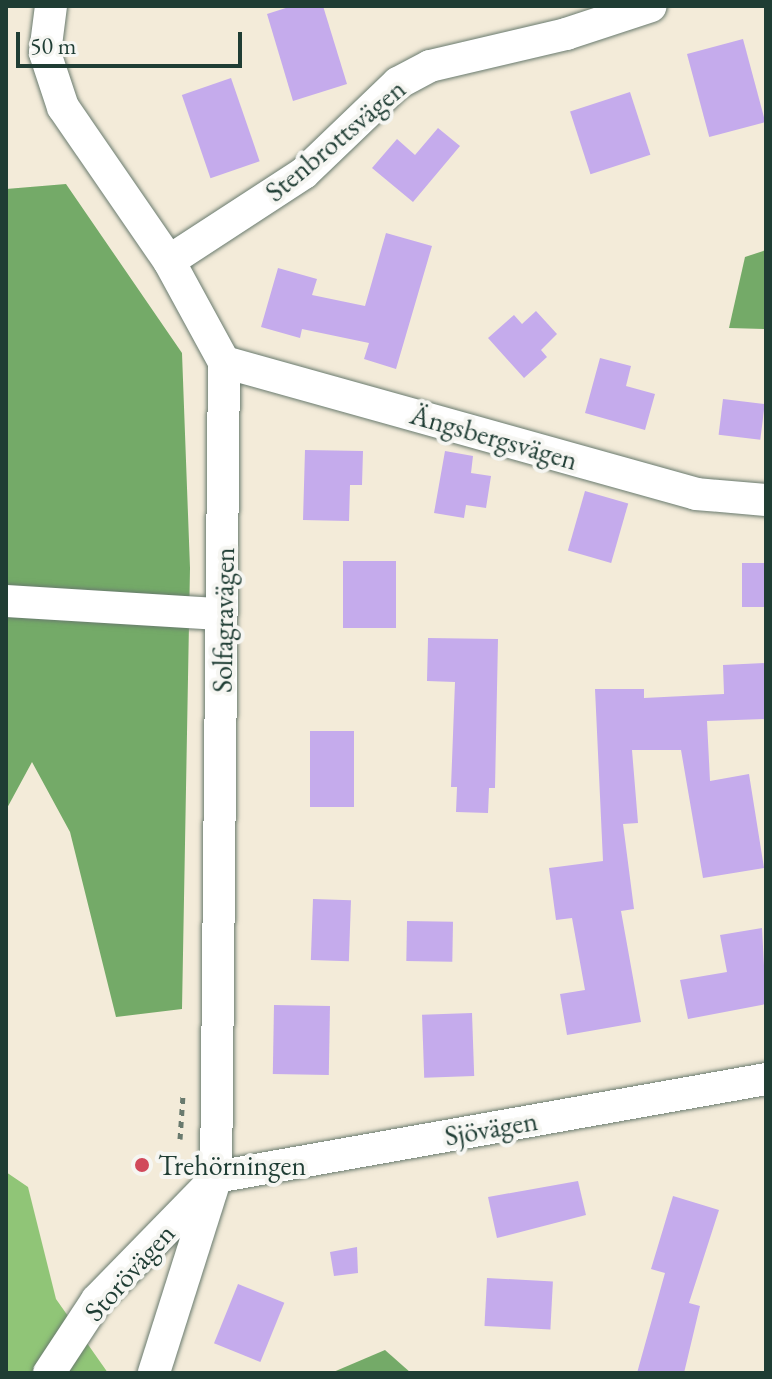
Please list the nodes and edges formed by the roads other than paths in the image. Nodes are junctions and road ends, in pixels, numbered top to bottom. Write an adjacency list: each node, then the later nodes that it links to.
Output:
1 (51, 6): 3 (street, Solfagravägen)
2 (651, 6): 3 (street, Stenbrottsvägen)
3 (169, 261): 4 (street, Solfagravägen)
4 (224, 362): 5 (street, Ängsbergsvägen); 7 (street, Solfagravägen)
5 (766, 500)
6 (6, 601): 7 (street)
7 (221, 614): 9 (street, Solfagravägen)
8 (766, 1079): 9 (street, Sjövägen)
9 (216, 1177): 10 (street, Storövägen); 11 (street, Solfagravägen)
10 (49, 1373)
11 (154, 1373)

